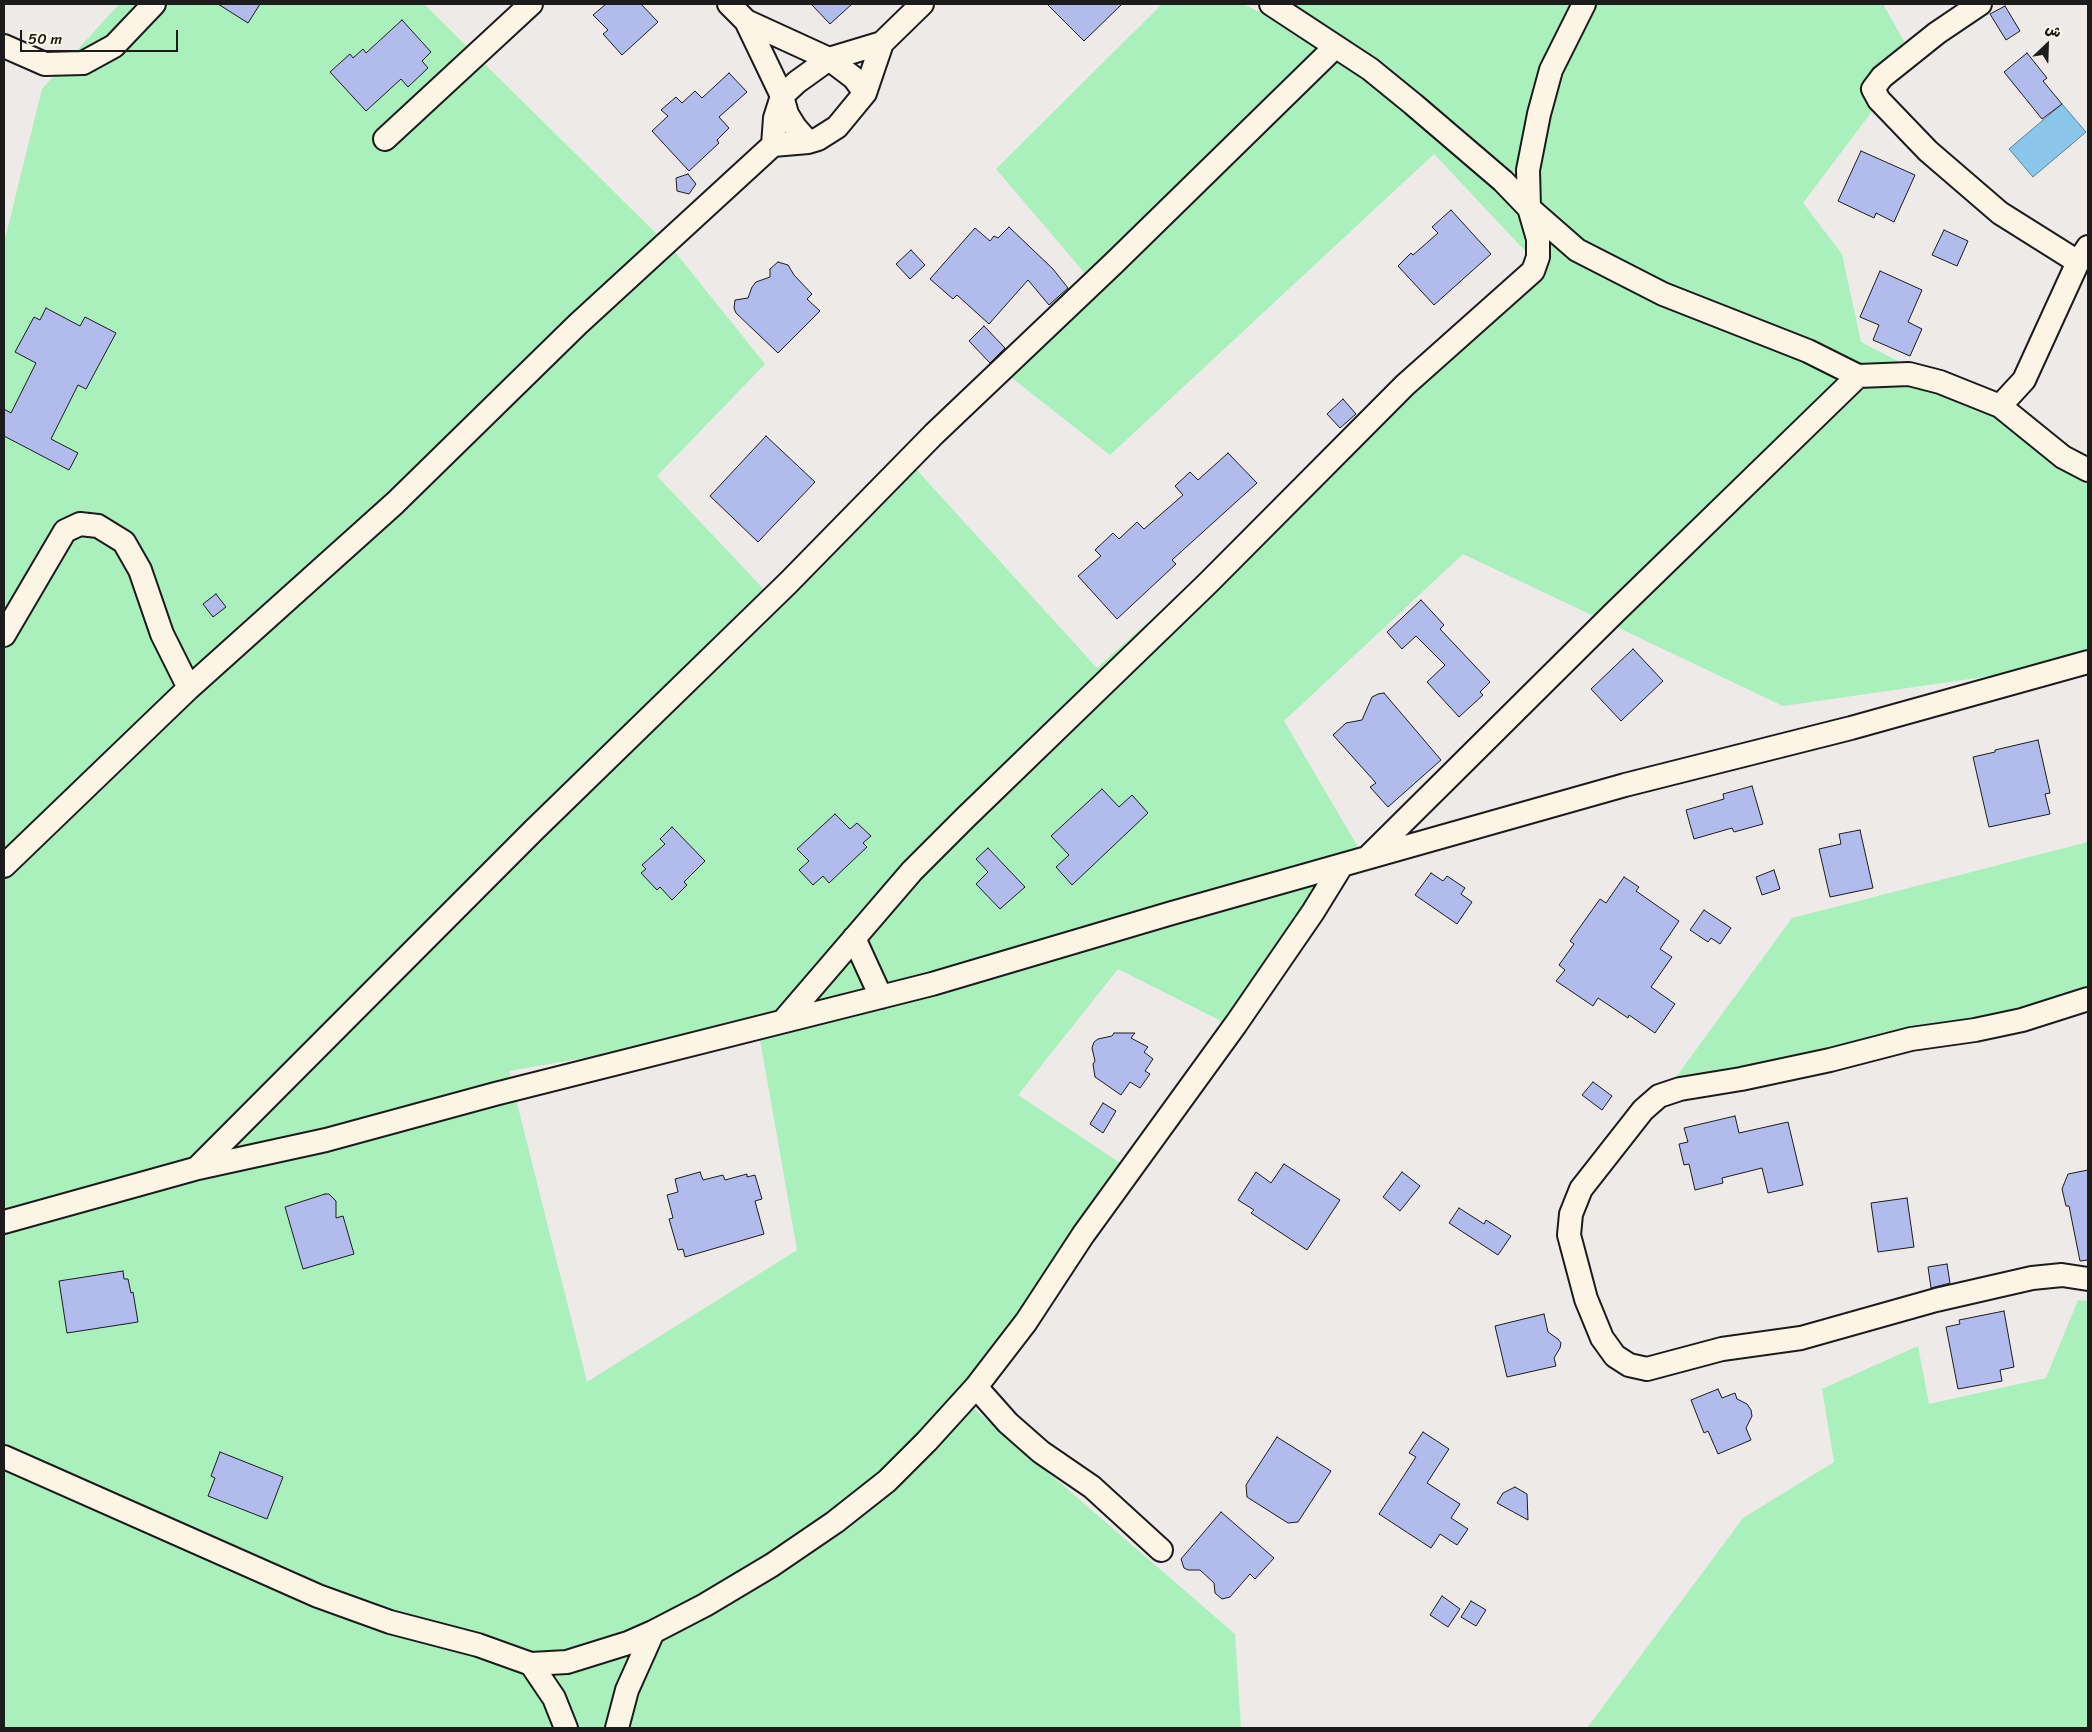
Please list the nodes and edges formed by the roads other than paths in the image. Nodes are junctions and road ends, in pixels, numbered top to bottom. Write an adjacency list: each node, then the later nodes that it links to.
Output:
1 (154, 4): 10 (street)
2 (531, 4): 15 (street)
3 (729, 4): 8 (street)
4 (922, 4): 9 (street)
5 (1272, 4): 11 (street)
6 (1584, 4): 18 (street)
7 (1980, 4): 19 (street)
8 (746, 21): 12 (street); 14 (street)
9 (882, 43): 12 (street); 13 (street)
10 (4, 46)
11 (1335, 47): 18 (street); 33 (street)
12 (829, 59): 13 (street); 14 (street)
13 (865, 93): 16 (street)
14 (782, 96): 16 (street); 17 (street)
15 (385, 139)
16 (808, 142): 17 (street)
17 (773, 145): 25 (street)
18 (1529, 208): 20 (street); 29 (street)
19 (2083, 255): 21 (street)
20 (1858, 376): 21 (street); 26 (street)
21 (2000, 406): 22 (street)
22 (2088, 470)
23 (4, 635): 25 (street)
24 (2088, 662): 26 (street)
25 (189, 688): 28 (street)
26 (1366, 859): 27 (street)
27 (1342, 865): 30 (street); 36 (street)
28 (4, 866)
29 (854, 938): 30 (street); 32 (street)
30 (882, 997): 32 (street)
31 (2088, 998): 35 (street)
32 (784, 1020): 33 (street)
33 (198, 1168): 34 (street)
34 (4, 1222)
35 (2088, 1279)
36 (976, 1387): 38 (street); 39 (street)
37 (4, 1457): 40 (street)
38 (1161, 1550)
39 (653, 1632): 40 (street); 42 (street)
40 (531, 1664): 41 (street)
41 (566, 1728)
42 (617, 1728)

